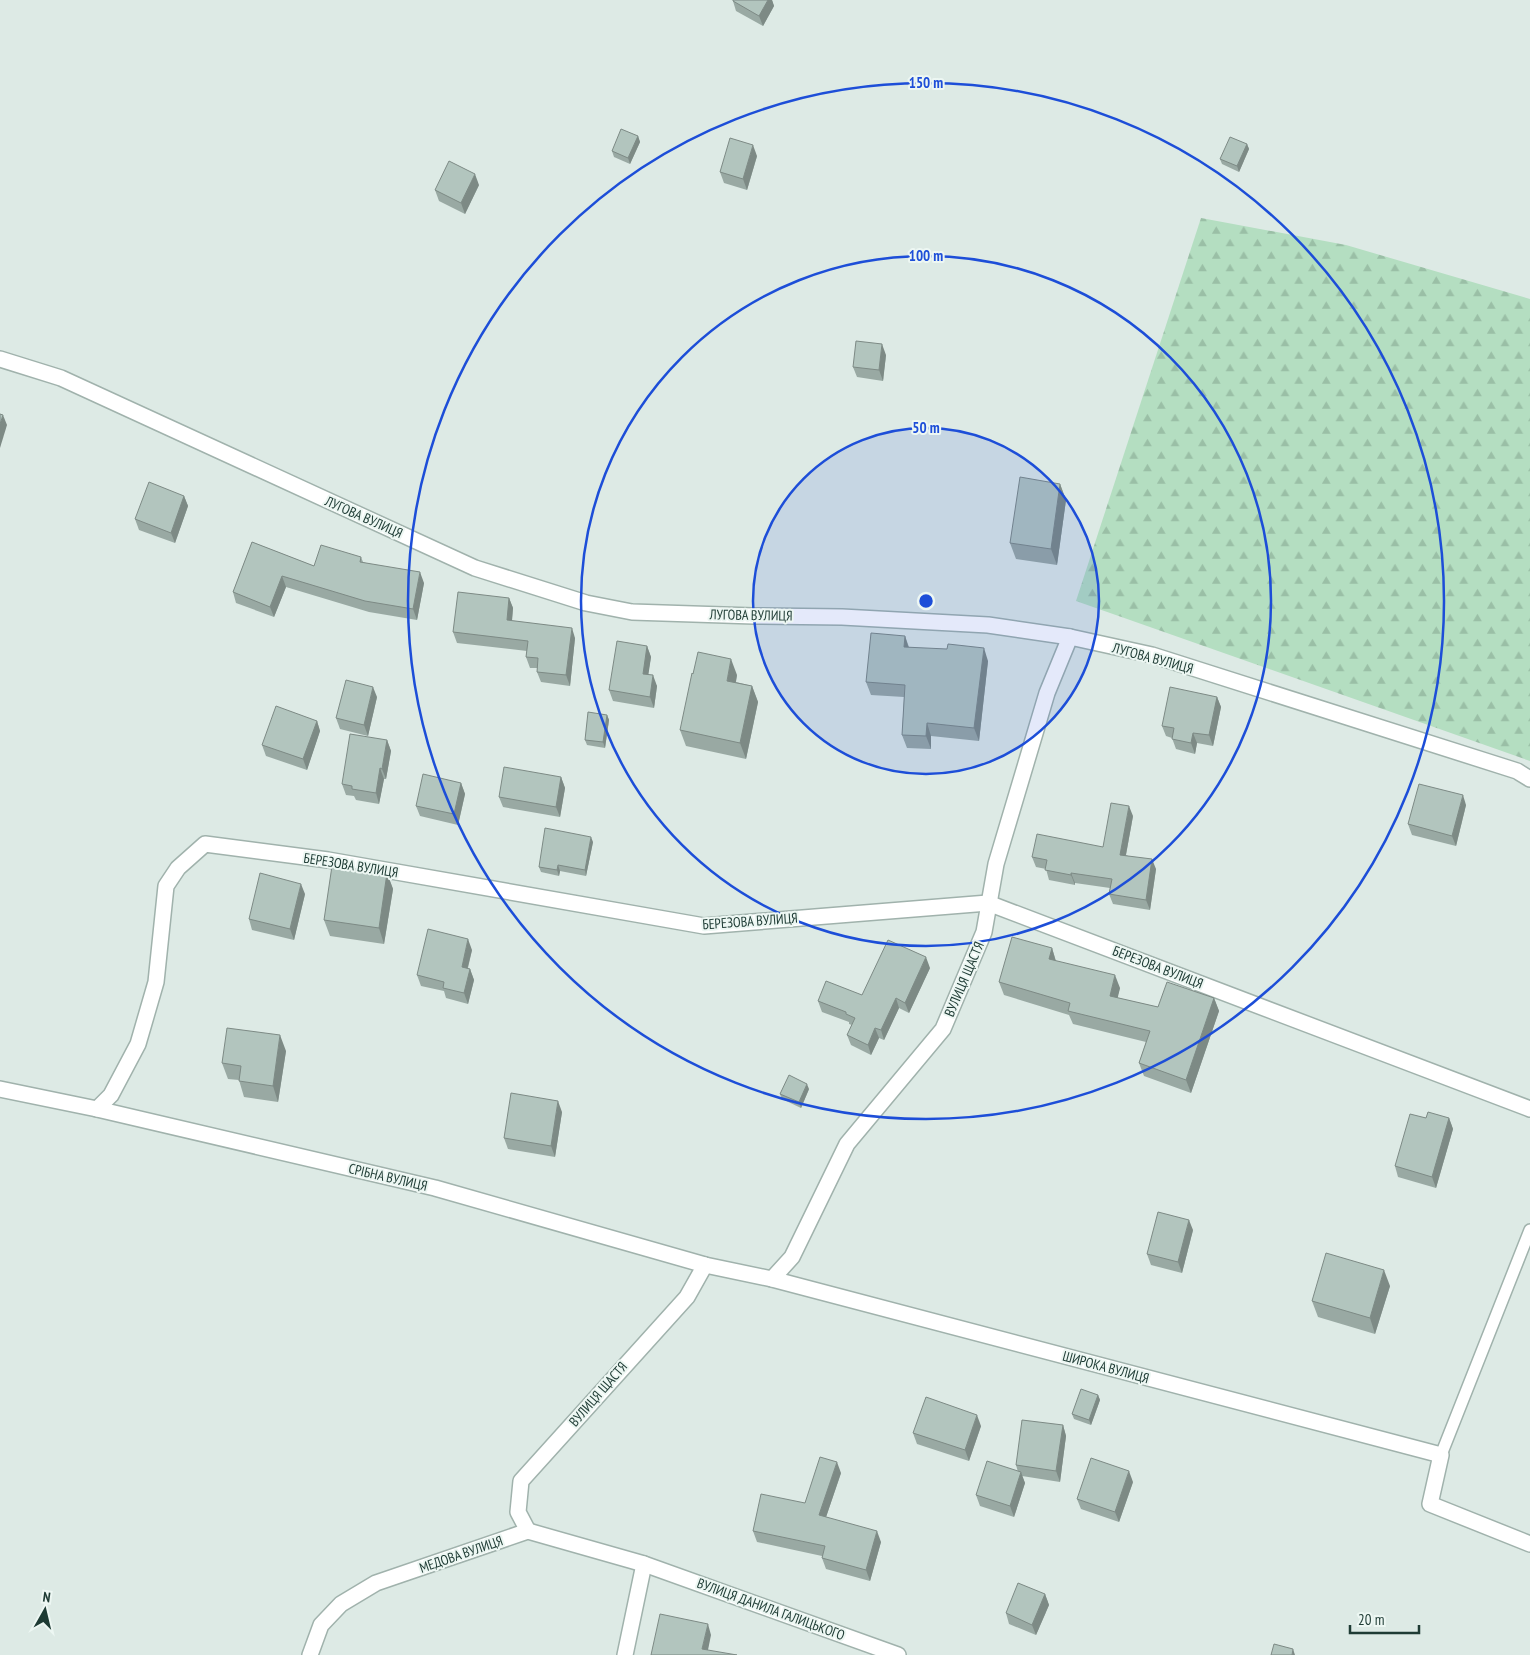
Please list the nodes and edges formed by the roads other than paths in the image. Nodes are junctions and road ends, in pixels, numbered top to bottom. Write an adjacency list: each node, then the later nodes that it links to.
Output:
1 (0, 359): 2 (street, ЛУГОВА ВУЛИЦЯ)
2 (1070, 637): 3 (street, ЛУГОВА ВУЛИЦЯ); 4 (street, ВУЛИЦЯ ЩАСТЯ)
3 (1530, 779)
4 (988, 903): 6 (street, БЕРЕЗОВА ВУЛИЦЯ); 7 (street, БЕРЕЗОВА ВУЛИЦЯ); 10 (street, ВУЛИЦЯ ЩАСТЯ)
5 (0, 1089): 6 (street, СРІБНА ВУЛИЦЯ)
6 (97, 1109): 9 (street, СРІБНА ВУЛИЦЯ)
7 (1530, 1109)
8 (1530, 1230): 11 (lane)
9 (705, 1265): 10 (street, СРІБНА ВУЛИЦЯ); 12 (street, ВУЛИЦЯ ЩАСТЯ)
10 (772, 1280): 11 (street, ШИРОКА ВУЛИЦЯ)
11 (1441, 1455): 13 (street)
12 (528, 1531): 14 (street); 15 (street, МЕДОВА ВУЛИЦЯ)
13 (1530, 1544)
14 (644, 1564): 16 (street); 17 (street, ВУЛИЦЯ ДАНИЛА ГАЛИЦЬКОГО)
15 (310, 1655)
16 (625, 1655)
17 (898, 1655)

